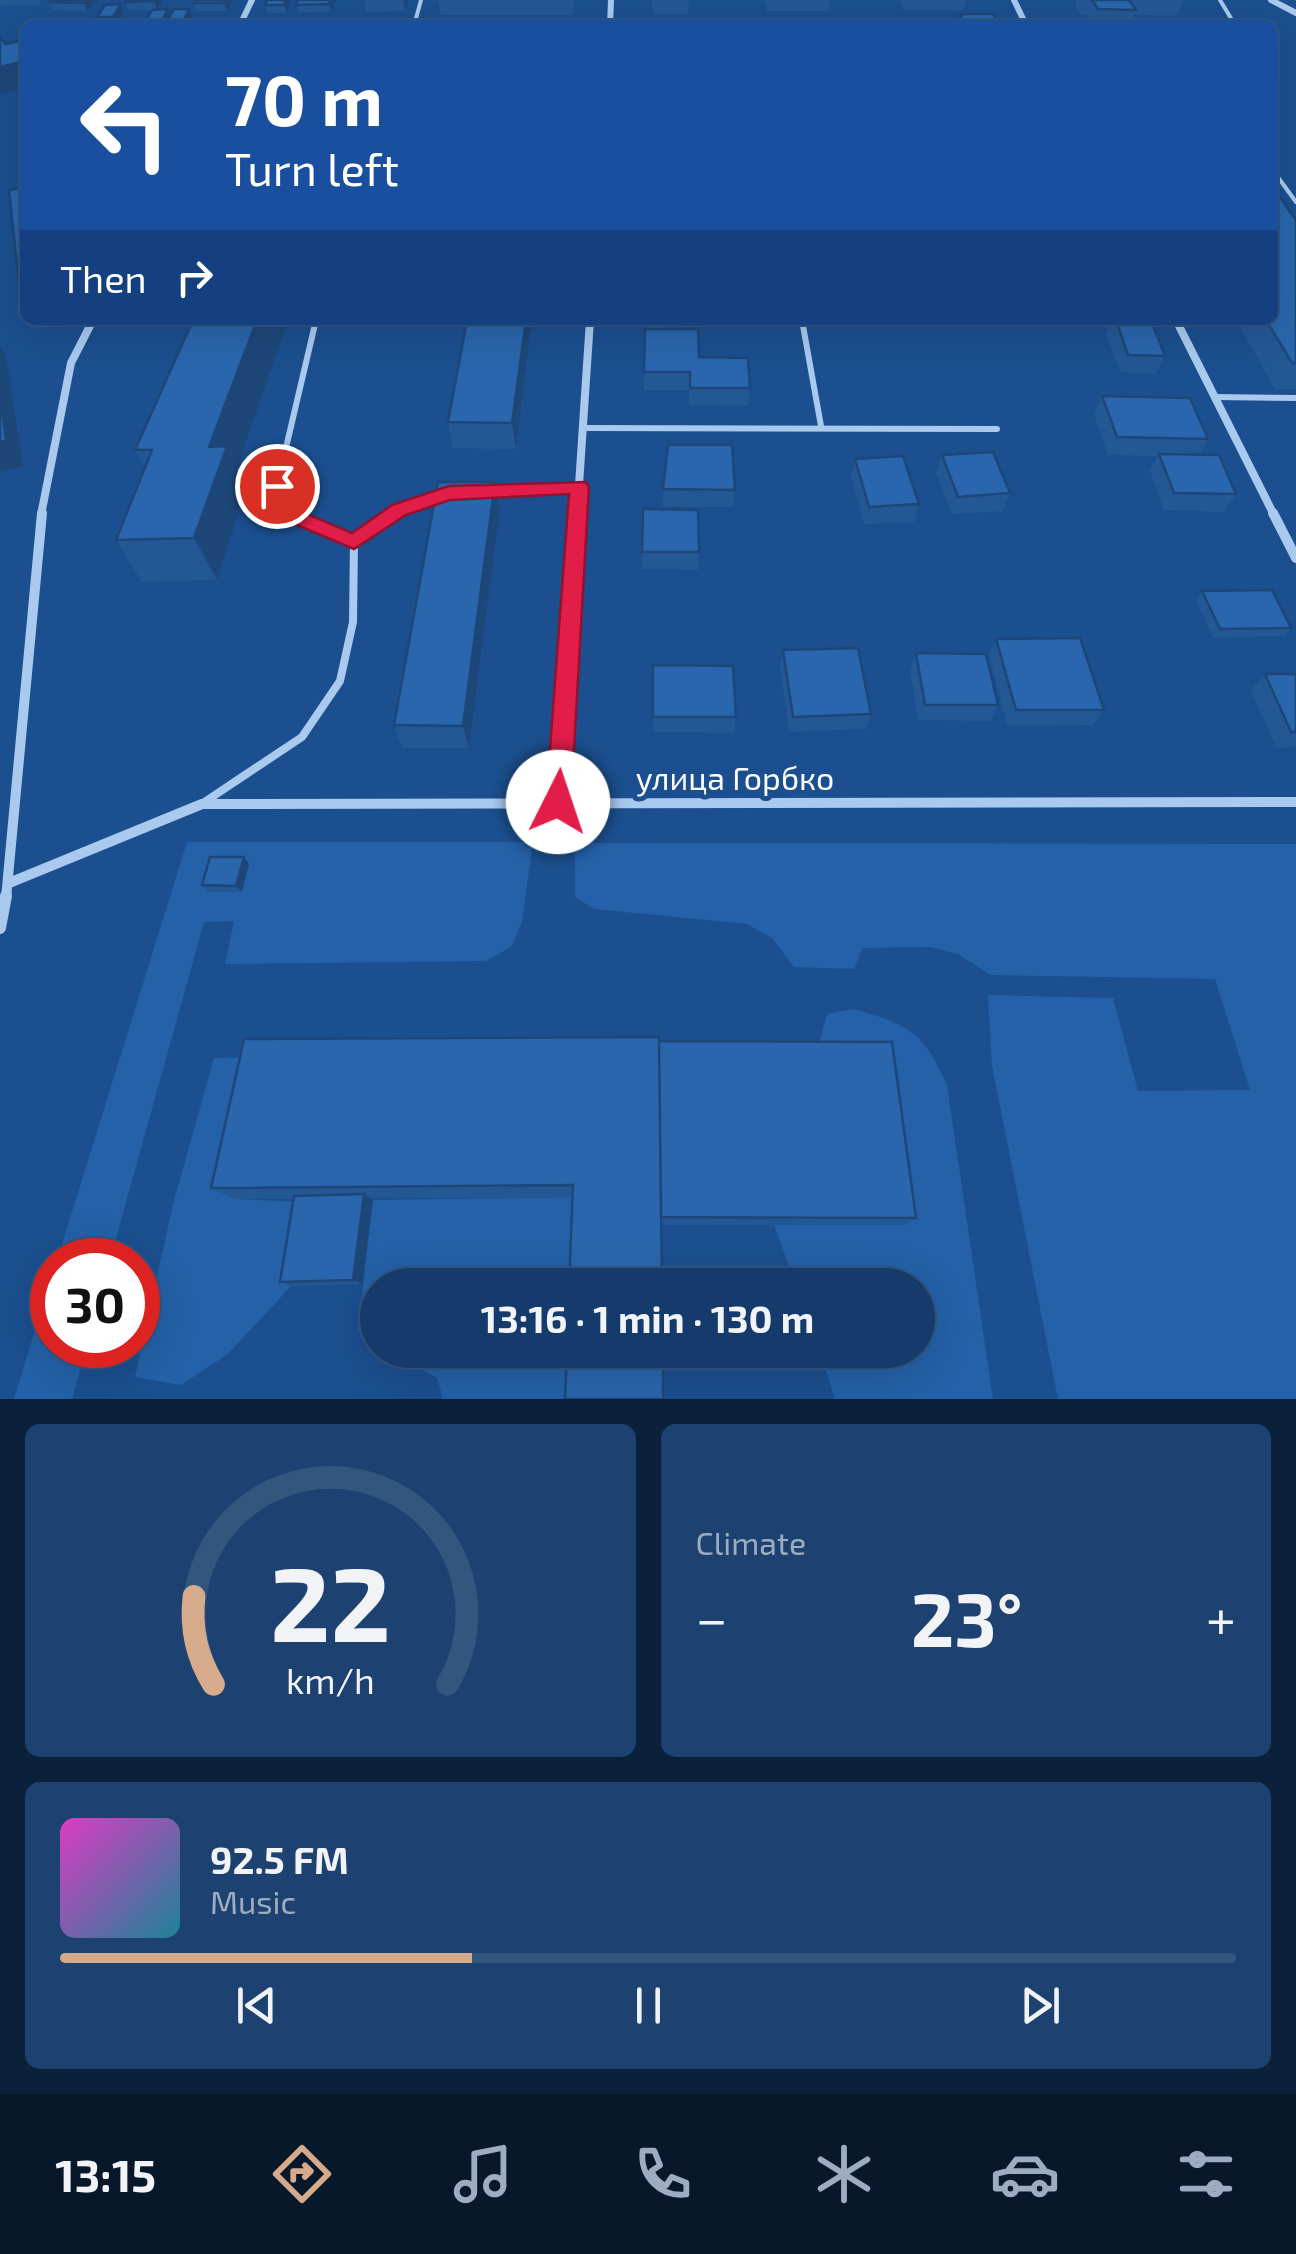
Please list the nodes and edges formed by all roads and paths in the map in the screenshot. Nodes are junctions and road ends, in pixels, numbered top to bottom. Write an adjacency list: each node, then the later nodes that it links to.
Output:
1 (1271, 0): 2 (street)
2 (1296, 13)
3 (1278, 177): 4 (lane)
4 (1296, 202)
5 (90, 325): 23 (street)
6 (315, 325): 18 (lane)
7 (590, 325): 13 (street)
8 (803, 325): 12 (lane)
9 (1178, 325): 10 (street)
10 (1214, 397): 11 (lane); 19 (street)
11 (1296, 398)
12 (821, 426): 13 (lane); 14 (lane)
13 (583, 428): 15 (street)
14 (997, 429)
15 (580, 487): 16 (lane); 20 (street)
16 (487, 490)
17 (449, 493): 18 (lane)
18 (354, 542): 22 (lane)
19 (1296, 558)
20 (558, 802): 21 (street, улица Горбко); 22 (street, улица Горбко)
21 (1296, 802)
22 (202, 804): 23 (street, улица Горбко)
23 (9, 883): 24 (street)
24 (0, 928)

